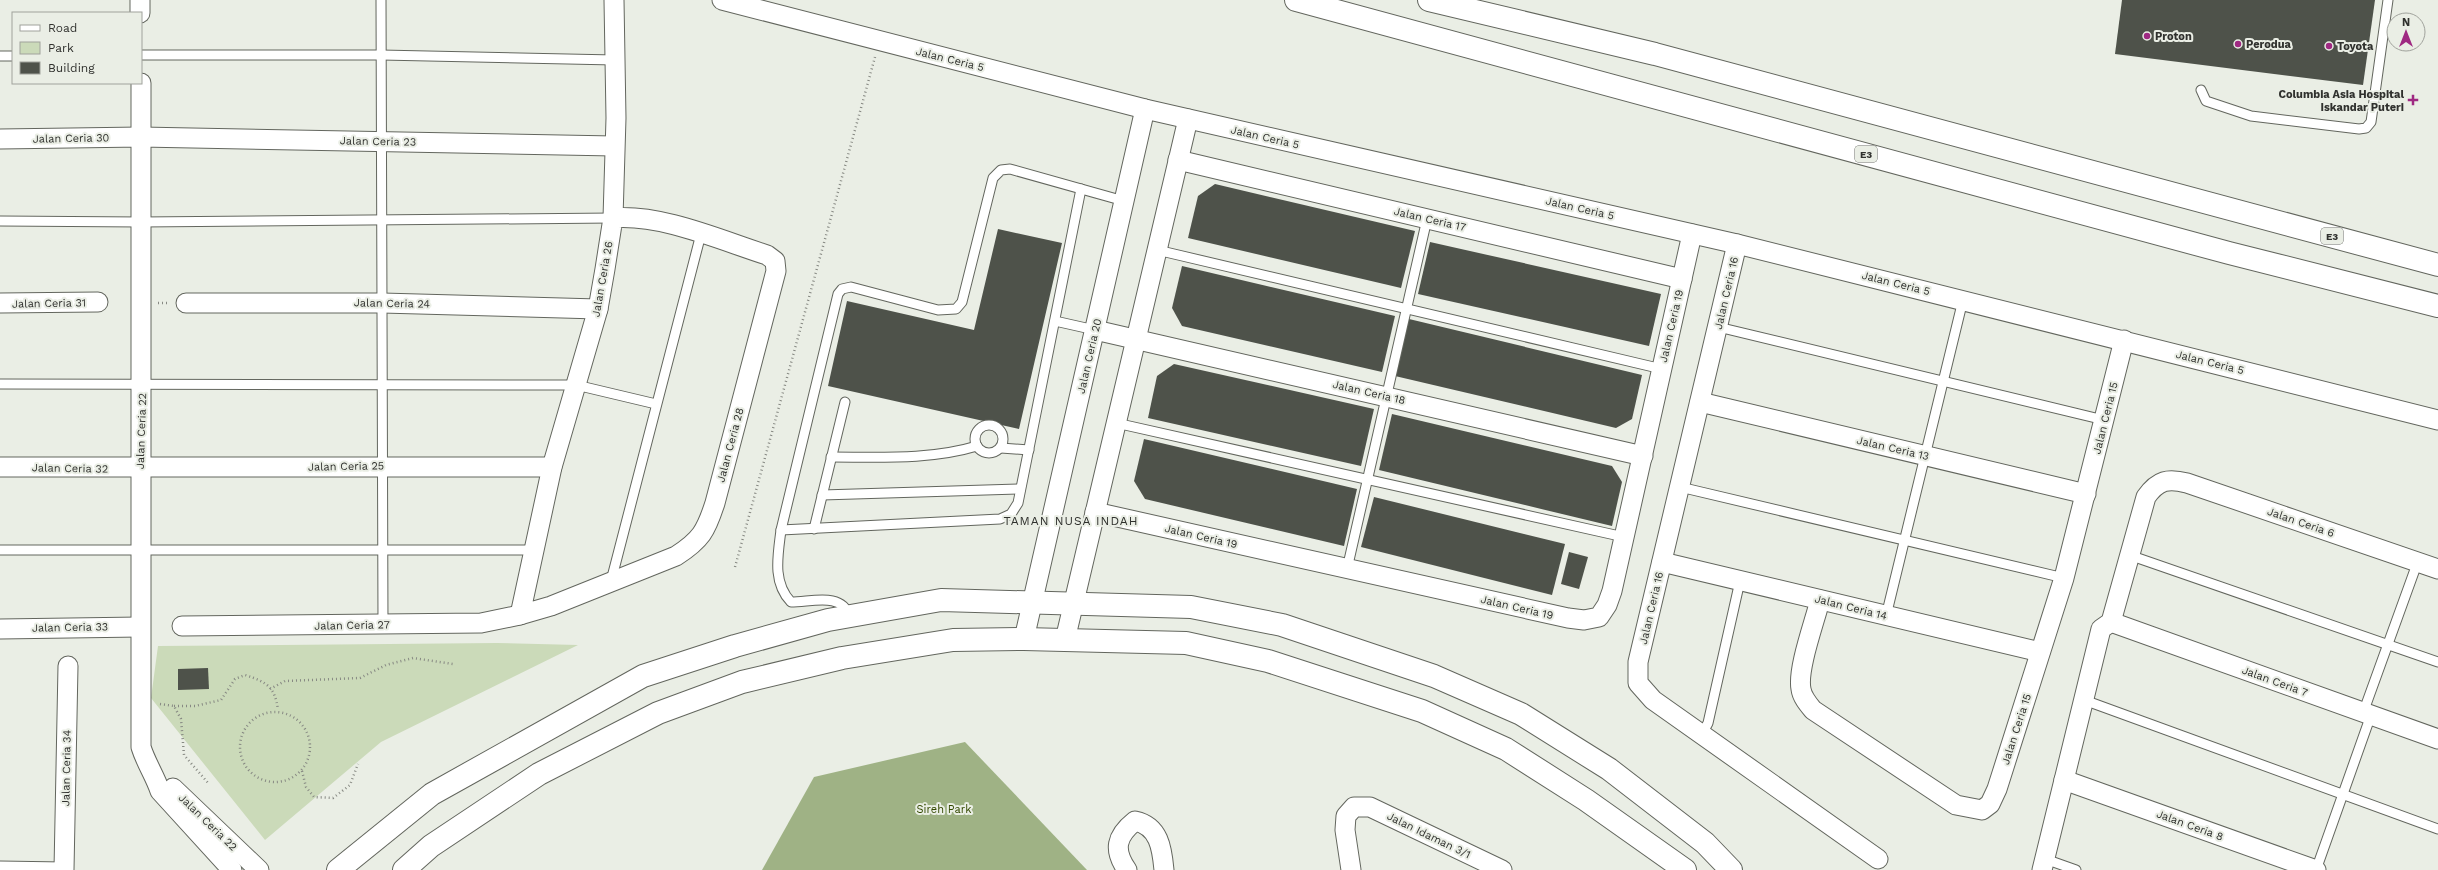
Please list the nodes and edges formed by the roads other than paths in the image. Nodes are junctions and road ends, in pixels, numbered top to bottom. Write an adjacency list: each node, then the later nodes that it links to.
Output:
1 (140, 0): 8 (street)
2 (381, 0): 10 (lane)
3 (614, 0): 13 (street, Jalan Ceria 26)
4 (722, 0): 16 (street, Jalan Ceria 5)
5 (1296, 0): 41 (main road, E3)
6 (1429, 0): 34 (main road, E3)
7 (2388, 0): 15 (lane)
8 (140, 12)
9 (142, 55): 10 (lane)
10 (381, 55): 13 (lane); 20 (lane)
11 (0, 56): 12 (lane)
12 (12, 56)
13 (615, 60): 21 (street, Jalan Ceria 26)
14 (141, 84): 18 (street, Jalan Ceria 22)
15 (2201, 90)
16 (1145, 110): 17 (street, Jalan Ceria 5); 24 (street, Jalan Ceria 20)
17 (1188, 119): 22 (street); 31 (street, Jalan Ceria 5)
18 (141, 137): 19 (street, Jalan Ceria 30); 20 (street, Jalan Ceria 23); 29 (street, Jalan Ceria 22)
19 (0, 139)
20 (381, 141): 21 (street, Jalan Ceria 23); 27 (lane)
21 (614, 146): 25 (street, Jalan Ceria 26)
22 (1178, 160): 26 (street, Jalan Ceria 17); 33 (street)
23 (1081, 189): 24 (lane); 44 (lane); 79 (lane)
24 (1124, 201): 46 (street, Jalan Ceria 20)
25 (613, 218): 27 (lane); 30 (street, Jalan Ceria 28); 42 (street, Jalan Ceria 26)
26 (1427, 219): 35 (street, Jalan Ceria 17); 43 (lane)
27 (382, 220): 29 (lane); 40 (lane)
28 (0, 221): 29 (lane)
29 (141, 222): 52 (street, Jalan Ceria 22)
30 (701, 234): 58 (lane); 92 (street, Jalan Ceria 28)
31 (1692, 234): 32 (street, Jalan Ceria 5); 35 (street, Jalan Ceria 19)
32 (1738, 244): 36 (street, Jalan Ceria 5); 45 (street, Jalan Ceria 16)
33 (1157, 250): 43 (lane); 47 (street)
34 (2438, 265)
35 (1682, 279): 49 (street, Jalan Ceria 19)
36 (1963, 300): 48 (street, Jalan Ceria 5); 50 (lane)
37 (98, 302): 38 (street, Jalan Ceria 31)
38 (0, 303)
39 (186, 303): 40 (street, Jalan Ceria 24)
40 (382, 303): 42 (street, Jalan Ceria 24); 53 (lane)
41 (2438, 306)
42 (598, 309): 54 (street, Jalan Ceria 26)
43 (1406, 309): 49 (lane); 55 (lane)
44 (1055, 321): 46 (lane); 64 (lane)
45 (1718, 328): 50 (lane); 57 (street, Jalan Ceria 16)
46 (1095, 330): 47 (street, Jalan Ceria 18); 95 (street, Jalan Ceria 20)
47 (1136, 339): 55 (street, Jalan Ceria 18); 61 (street)
48 (2124, 340): 59 (street, Jalan Ceria 15); 60 (street, Jalan Ceria 5)
49 (1662, 370): 65 (street, Jalan Ceria 19)
50 (1943, 381): 59 (lane); 66 (lane)
51 (0, 384): 52 (lane)
52 (142, 384): 53 (lane); 71 (street, Jalan Ceria 22)
53 (382, 384): 54 (lane); 68 (lane)
54 (576, 385): 58 (lane); 70 (street, Jalan Ceria 26)
55 (1387, 396): 65 (street, Jalan Ceria 18); 72 (lane)
56 (845, 402): 67 (lane)
57 (1700, 402): 66 (street, Jalan Ceria 13); 73 (street, Jalan Ceria 16)
58 (656, 404): 92 (lane)
59 (2104, 420): 75 (street, Jalan Ceria 15)
60 (2438, 420)
61 (1116, 423): 72 (lane); 77 (street)
62 (977, 446): 63 (lane); 63 (lane); 67 (lane)
63 (1000, 448): 64 (lane)
64 (1029, 450): 74 (lane)
65 (1642, 456): 80 (street, Jalan Ceria 19)
66 (1925, 456): 75 (street, Jalan Ceria 13); 81 (lane)
67 (832, 457): 76 (lane)
68 (382, 466): 70 (street, Jalan Ceria 25); 71 (street, Jalan Ceria 25); 84 (lane)
69 (0, 467): 71 (street, Jalan Ceria 32)
70 (552, 467): 85 (street, Jalan Ceria 26)
71 (139, 468): 83 (street, Jalan Ceria 22)
72 (1368, 480): 80 (lane); 90 (lane)
73 (1680, 487): 81 (lane); 88 (street, Jalan Ceria 16)
74 (1020, 489): 76 (lane); 78 (lane)
75 (2086, 494): 91 (street, Jalan Ceria 15)
76 (822, 495): 78 (lane)
77 (1096, 512): 90 (street, Jalan Ceria 19); 96 (street)
78 (814, 529): 79 (lane)
79 (781, 530): 99 (lane)
80 (1624, 537): 90 (street, Jalan Ceria 19)
81 (1904, 540): 91 (lane); 98 (lane)
82 (0, 550): 83 (lane)
83 (140, 550): 84 (lane); 103 (street, Jalan Ceria 22)
84 (382, 550): 85 (lane); 101 (lane)
85 (535, 550): 97 (street)
86 (2129, 556): 87 (street, Jalan Ceria 6); 100 (street); 107 (lane)
87 (2418, 561): 89 (street, Jalan Ceria 6); 107 (lane)
88 (1662, 562): 93 (street, Jalan Ceria 14); 113 (street, Jalan Ceria 16)
89 (2438, 568)
90 (1347, 569)
91 (2064, 578): 108 (street, Jalan Ceria 15)
92 (611, 581): 97 (street, Jalan Ceria 28)
93 (1740, 581): 94 (street, Jalan Ceria 14); 113 (lane)
94 (1820, 600): 98 (street, Jalan Ceria 14); 108 (street, Jalan Ceria 15)
95 (1033, 603): 96 (main road); 99 (main road); 105 (street, Jalan Ceria 20)
96 (1074, 604): 106 (street); 132 (main road)
97 (520, 615): 101 (street, Jalan Ceria 27)
98 (1886, 616): 108 (street, Jalan Ceria 14)
99 (849, 617): 125 (main road)
100 (2111, 622): 111 (street); 112 (street, Jalan Ceria 7)
101 (383, 625): 102 (street, Jalan Ceria 27)
102 (182, 626)
103 (140, 627): 104 (street, Jalan Ceria 33); 115 (street, Jalan Ceria 22)
104 (0, 629)
105 (1024, 639): 106 (main road); 126 (main road)
106 (1065, 640): 131 (main road)
107 (2388, 644): 109 (lane); 112 (lane)
108 (2040, 652)
109 (2438, 662)
110 (68, 666): 122 (street, Jalan Ceria 34)
111 (2084, 700): 116 (street); 117 (lane)
112 (2367, 714): 114 (street, Jalan Ceria 7); 117 (lane)
113 (1702, 734): 119 (street, Jalan Ceria 16)
114 (2438, 739)
115 (155, 776): 123 (street, Jalan Ceria 22); 124 (street, Jalan Ceria 22)
116 (2064, 780): 120 (street); 134 (street, Jalan Ceria 8)
117 (2343, 796): 118 (lane); 134 (lane)
118 (2438, 829)
119 (1878, 859)
120 (2044, 864): 133 (lane)
121 (0, 866): 122 (lane)
122 (64, 868)
123 (232, 870)
124 (259, 870)
125 (338, 870)
126 (404, 870)
127 (1127, 870): 128 (street)
128 (1164, 870)
129 (1351, 870): 130 (street, Jalan Idaman 3/1)
130 (1502, 870)
131 (1685, 870)
132 (1732, 870)
133 (2076, 870)
134 (2316, 870)

